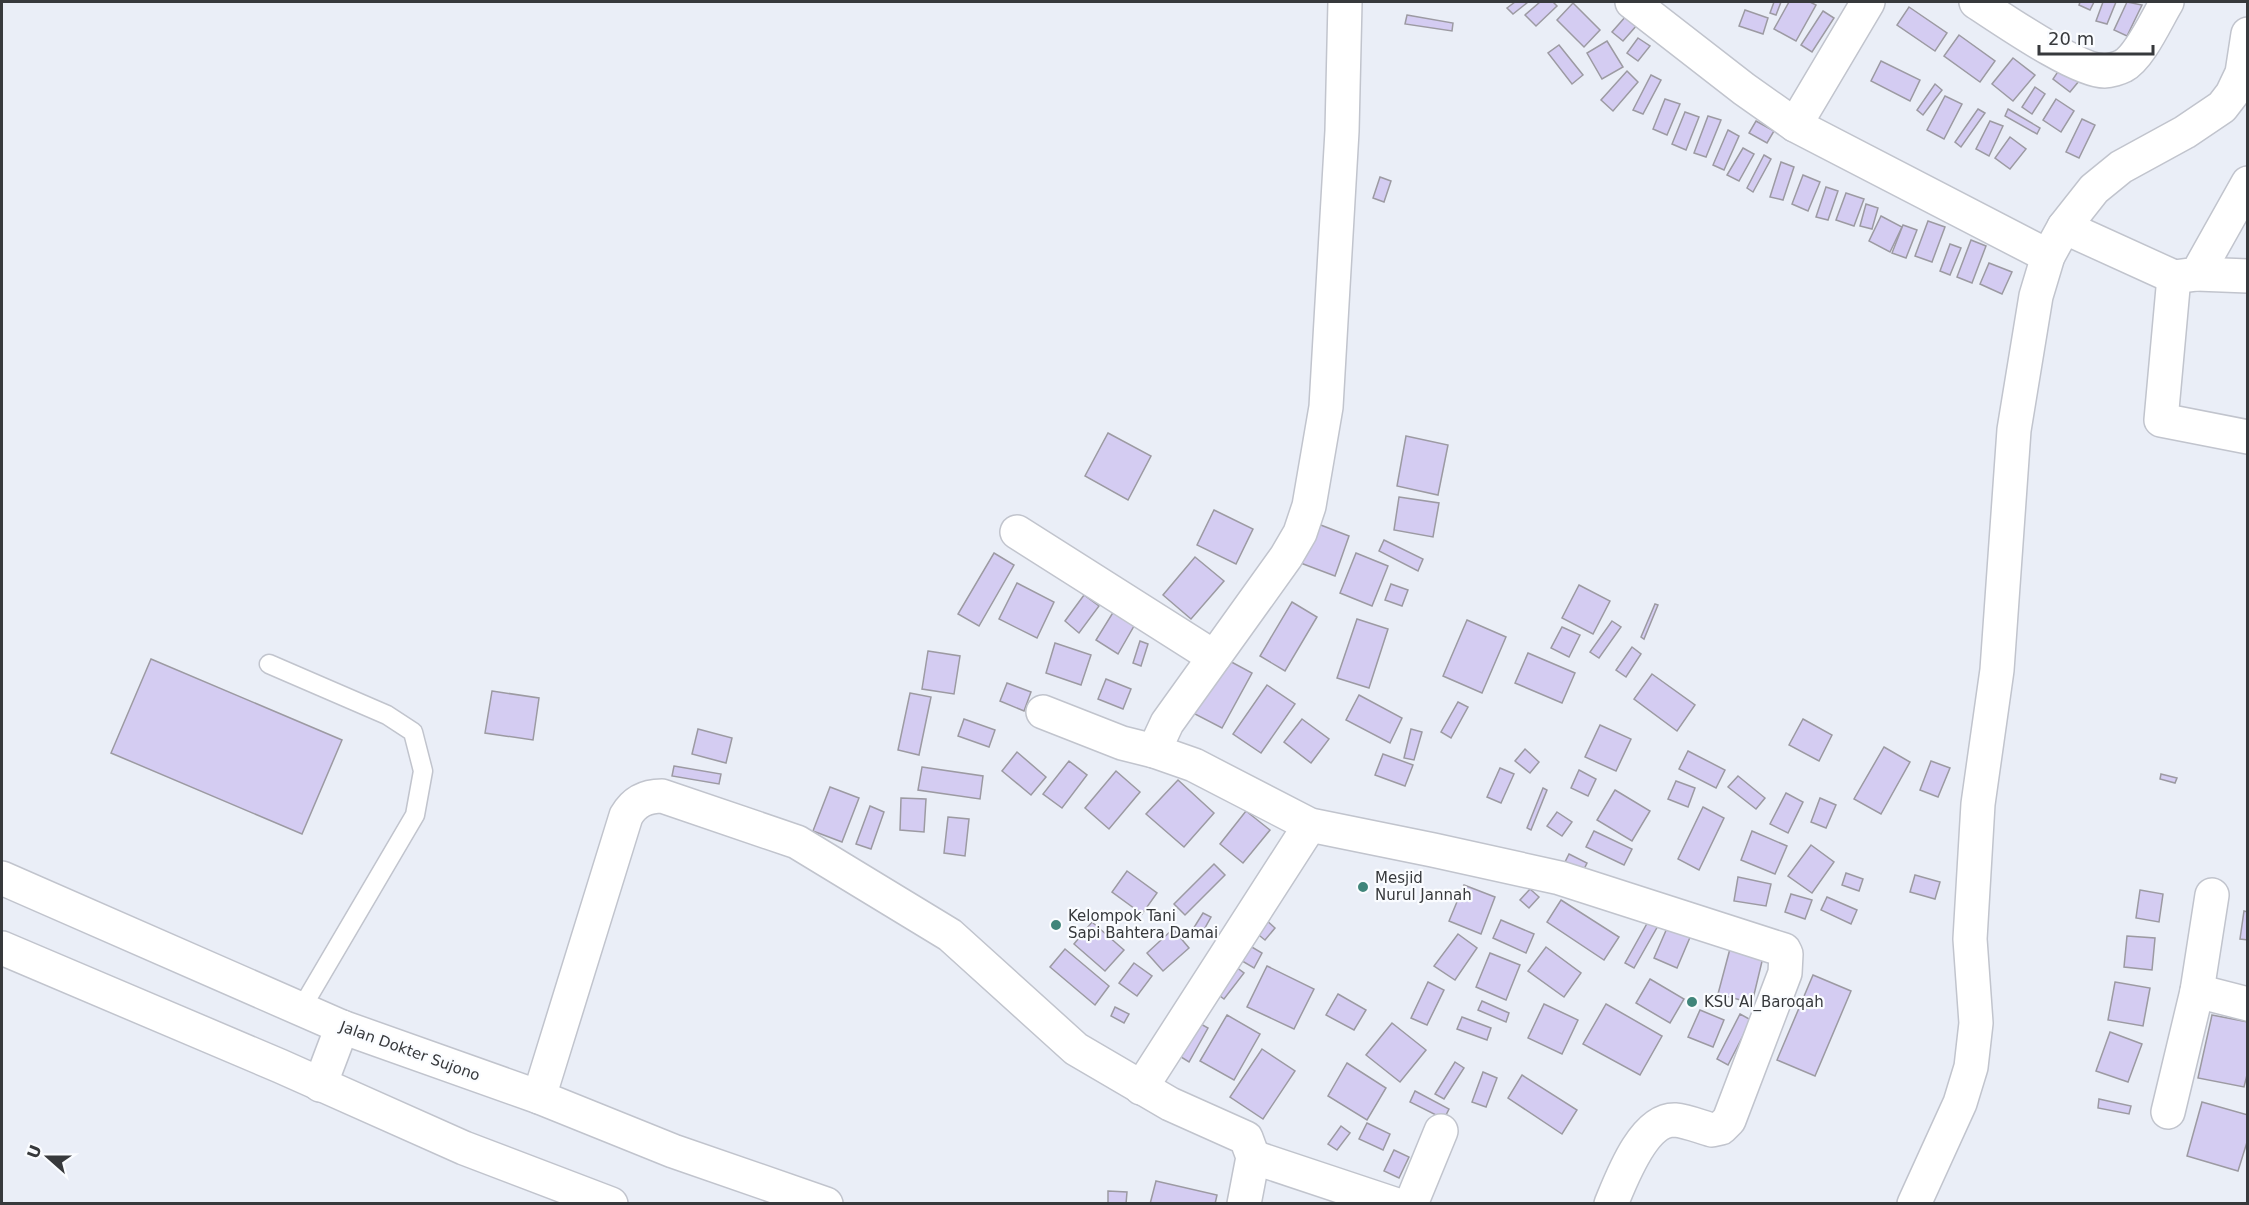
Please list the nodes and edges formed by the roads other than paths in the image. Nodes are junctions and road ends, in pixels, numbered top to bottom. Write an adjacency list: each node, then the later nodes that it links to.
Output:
1 (1345, 2): 15 (main road)
2 (1632, 2): 7 (main road)
3 (1868, 2): 7 (main road)
4 (1976, 2): 5 (main road)
5 (2167, 2)
6 (2247, 34): 9 (main road)
7 (1795, 125): 10 (main road)
8 (2247, 183): 11 (main road)
9 (2064, 227): 10 (main road); 11 (main road)
10 (2048, 256): 39 (main road)
11 (2186, 275): 12 (main road); 13 (main road)
12 (2247, 276)
13 (2247, 437)
14 (1017, 532): 15 (main road)
15 (1214, 657): 18 (main road)
16 (270, 664): 25 (lane)
17 (1043, 712): 18 (main road)
18 (1154, 751): 19 (main road)
19 (1310, 825): 28 (main road); 38 (main road)
20 (2, 878): 25 (main road, Jalan Dokter Sujono)
21 (2212, 895): 23 (main road)
22 (2, 948): 27 (main road)
23 (2197, 991): 24 (main road); 30 (main road)
24 (2247, 1004)
25 (301, 1010): 26 (main road, Jalan Dokter Sujono)
26 (342, 1027): 27 (main road); 29 (main road, Jalan Dokter Sujono)
27 (320, 1085): 33 (main road)
28 (1141, 1088): 29 (main road); 32 (main road)
29 (538, 1096): 34 (main road, Jalan Dokter Sujono)
30 (2168, 1112)
31 (1442, 1131): 37 (main road)
32 (1253, 1157): 35 (main road); 36 (main road)
33 (611, 1203)
34 (826, 1203)
35 (1244, 1203)
36 (1394, 1203)
37 (1411, 1203)
38 (1611, 1203)
39 (1914, 1203)

